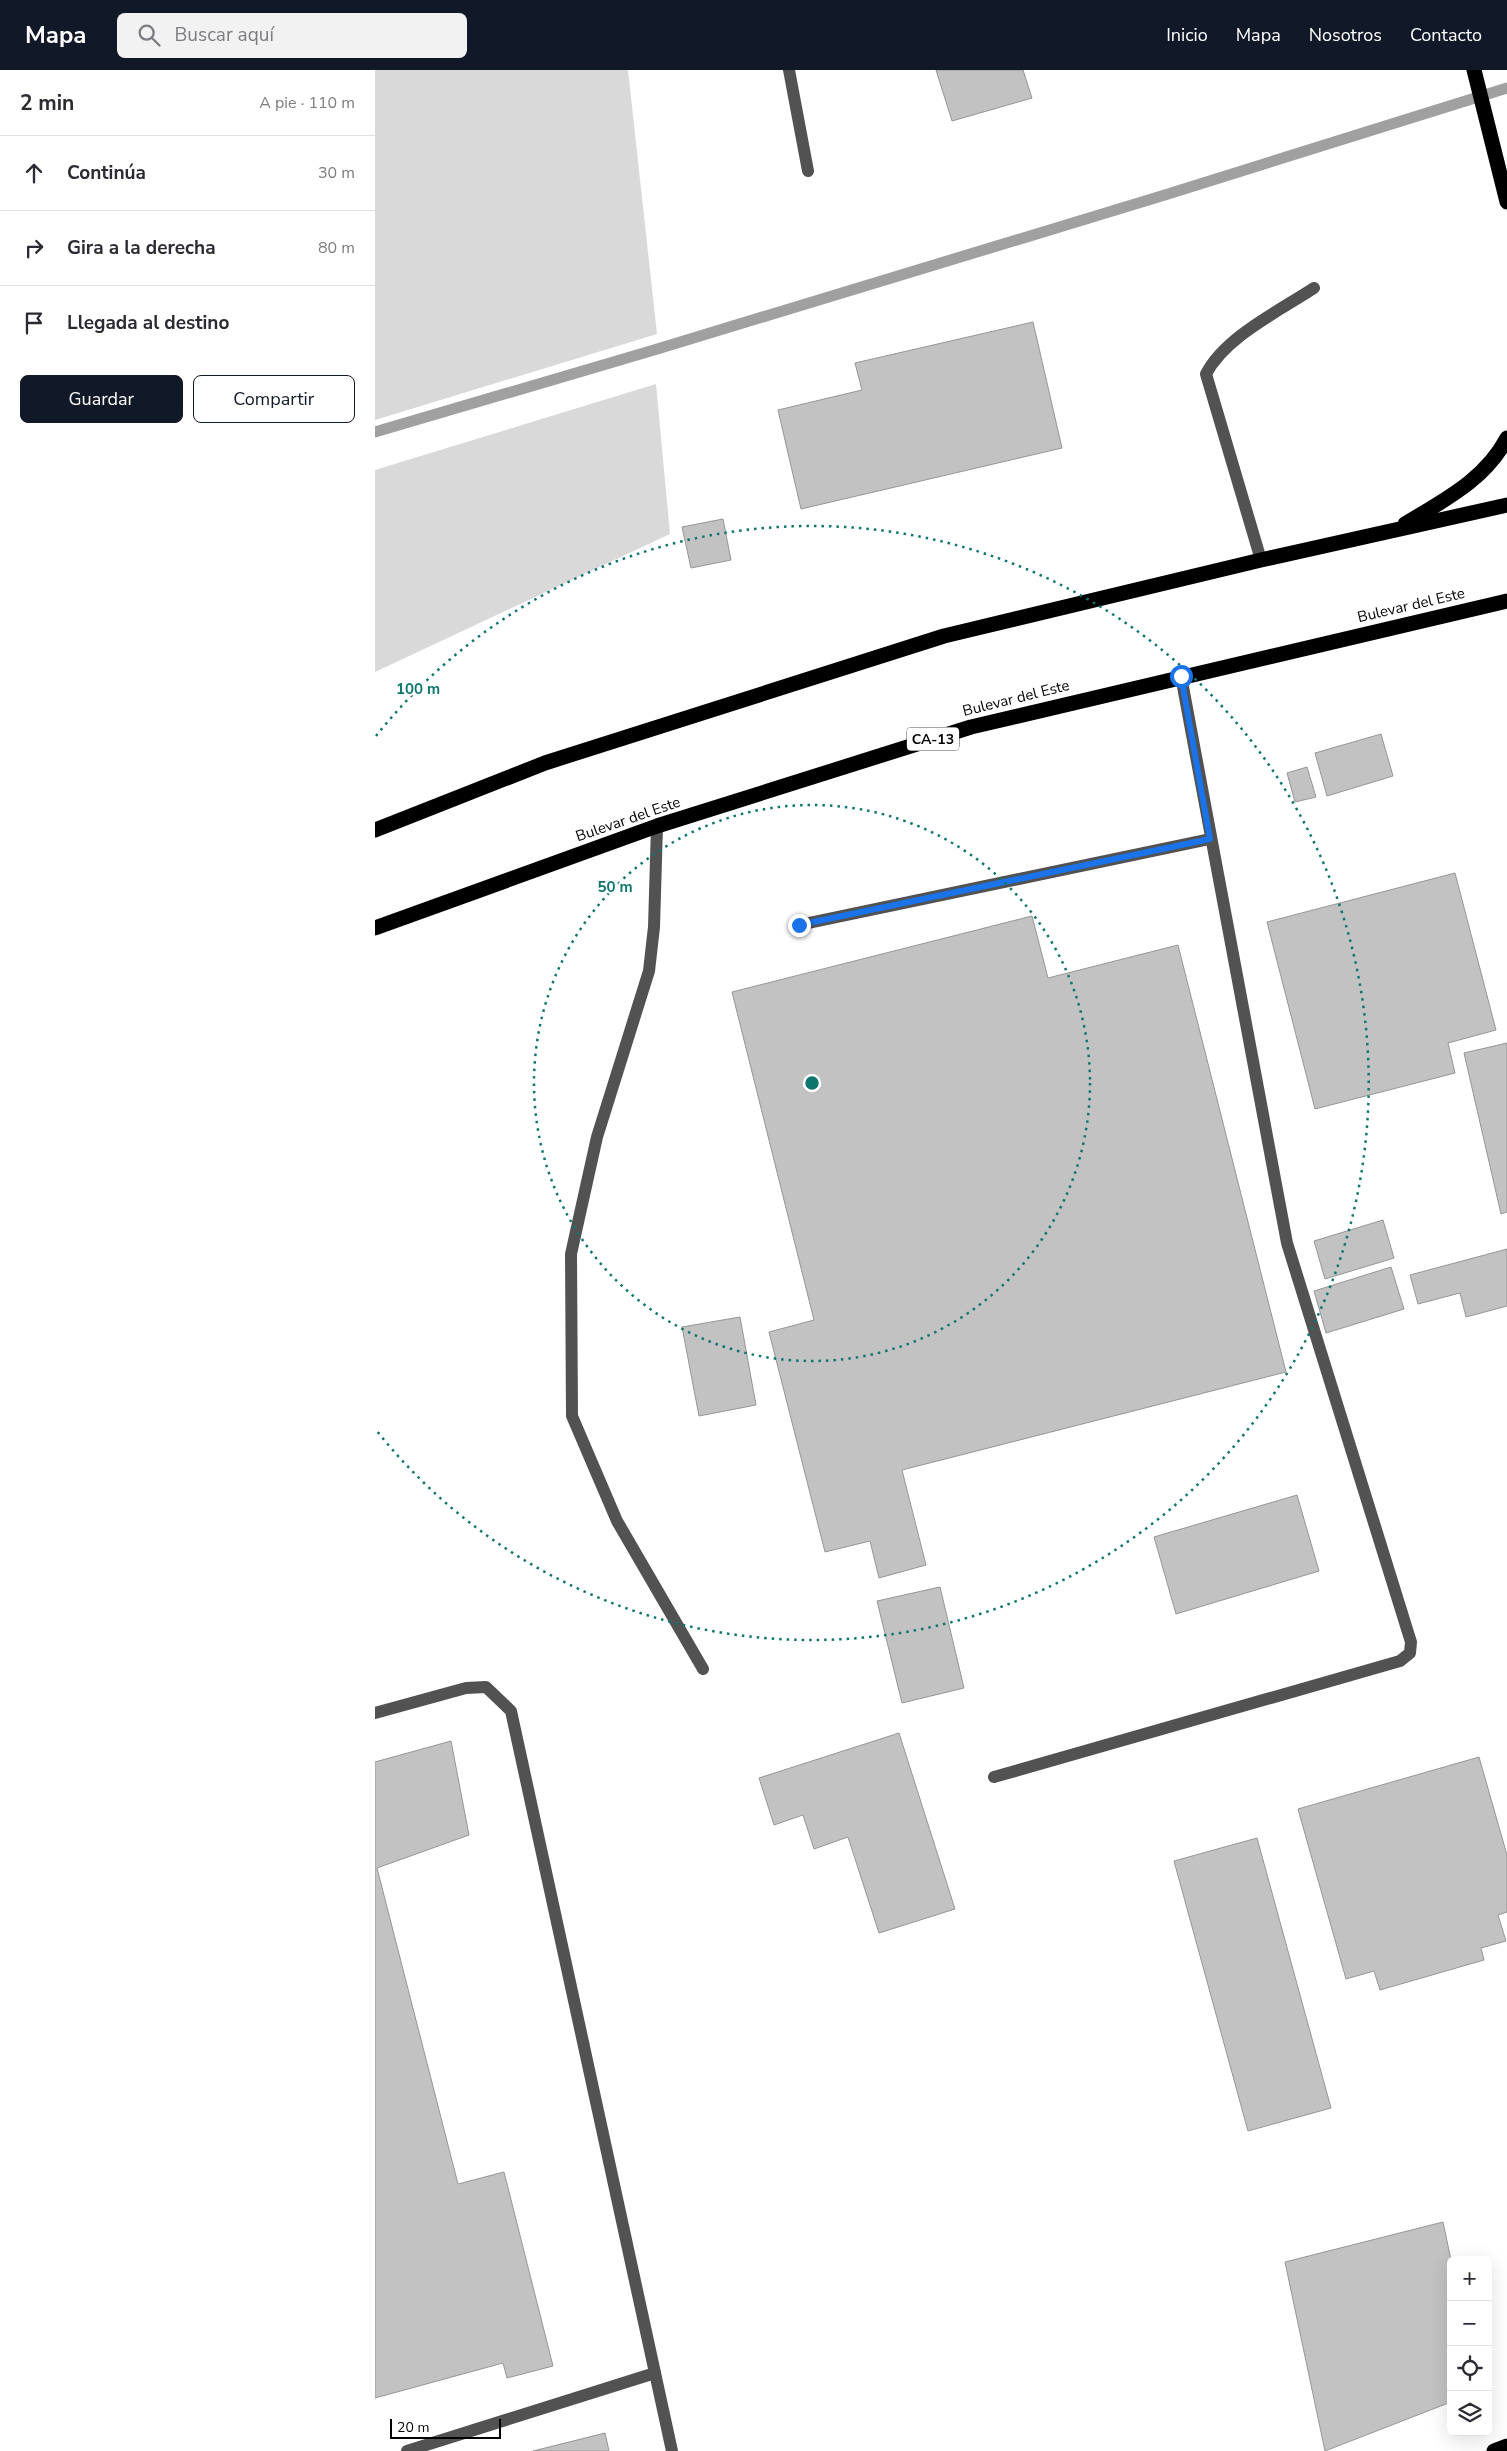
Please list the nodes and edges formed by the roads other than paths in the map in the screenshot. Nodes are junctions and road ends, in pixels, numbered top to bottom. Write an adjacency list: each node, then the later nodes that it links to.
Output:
1 (789, 70): 3 (lane)
2 (1474, 70): 4 (highway)
3 (808, 171)
4 (1507, 202)
5 (1314, 288): 9 (lane)
6 (1507, 438): 8 (highway)
7 (1507, 505): 8 (highway)
8 (1394, 531): 9 (highway)
9 (1261, 560): 13 (highway)
10 (1507, 601): 11 (highway, Bulevar del Este / CA-13)
11 (1181, 676): 12 (highway, Bulevar del Este / CA-13); 14 (lane)
12 (657, 826): 16 (highway, Bulevar del Este / CA-13); 17 (lane)
13 (375, 830)
14 (1210, 839): 15 (lane); 19 (lane)
15 (799, 925)
16 (375, 928)
17 (703, 1669)
18 (375, 1713): 20 (lane)
19 (994, 1777)
20 (655, 2373): 22 (lane); 23 (lane)
21 (1507, 2446): 24 (highway)
22 (407, 2451)
23 (673, 2451)
24 (1493, 2451)

